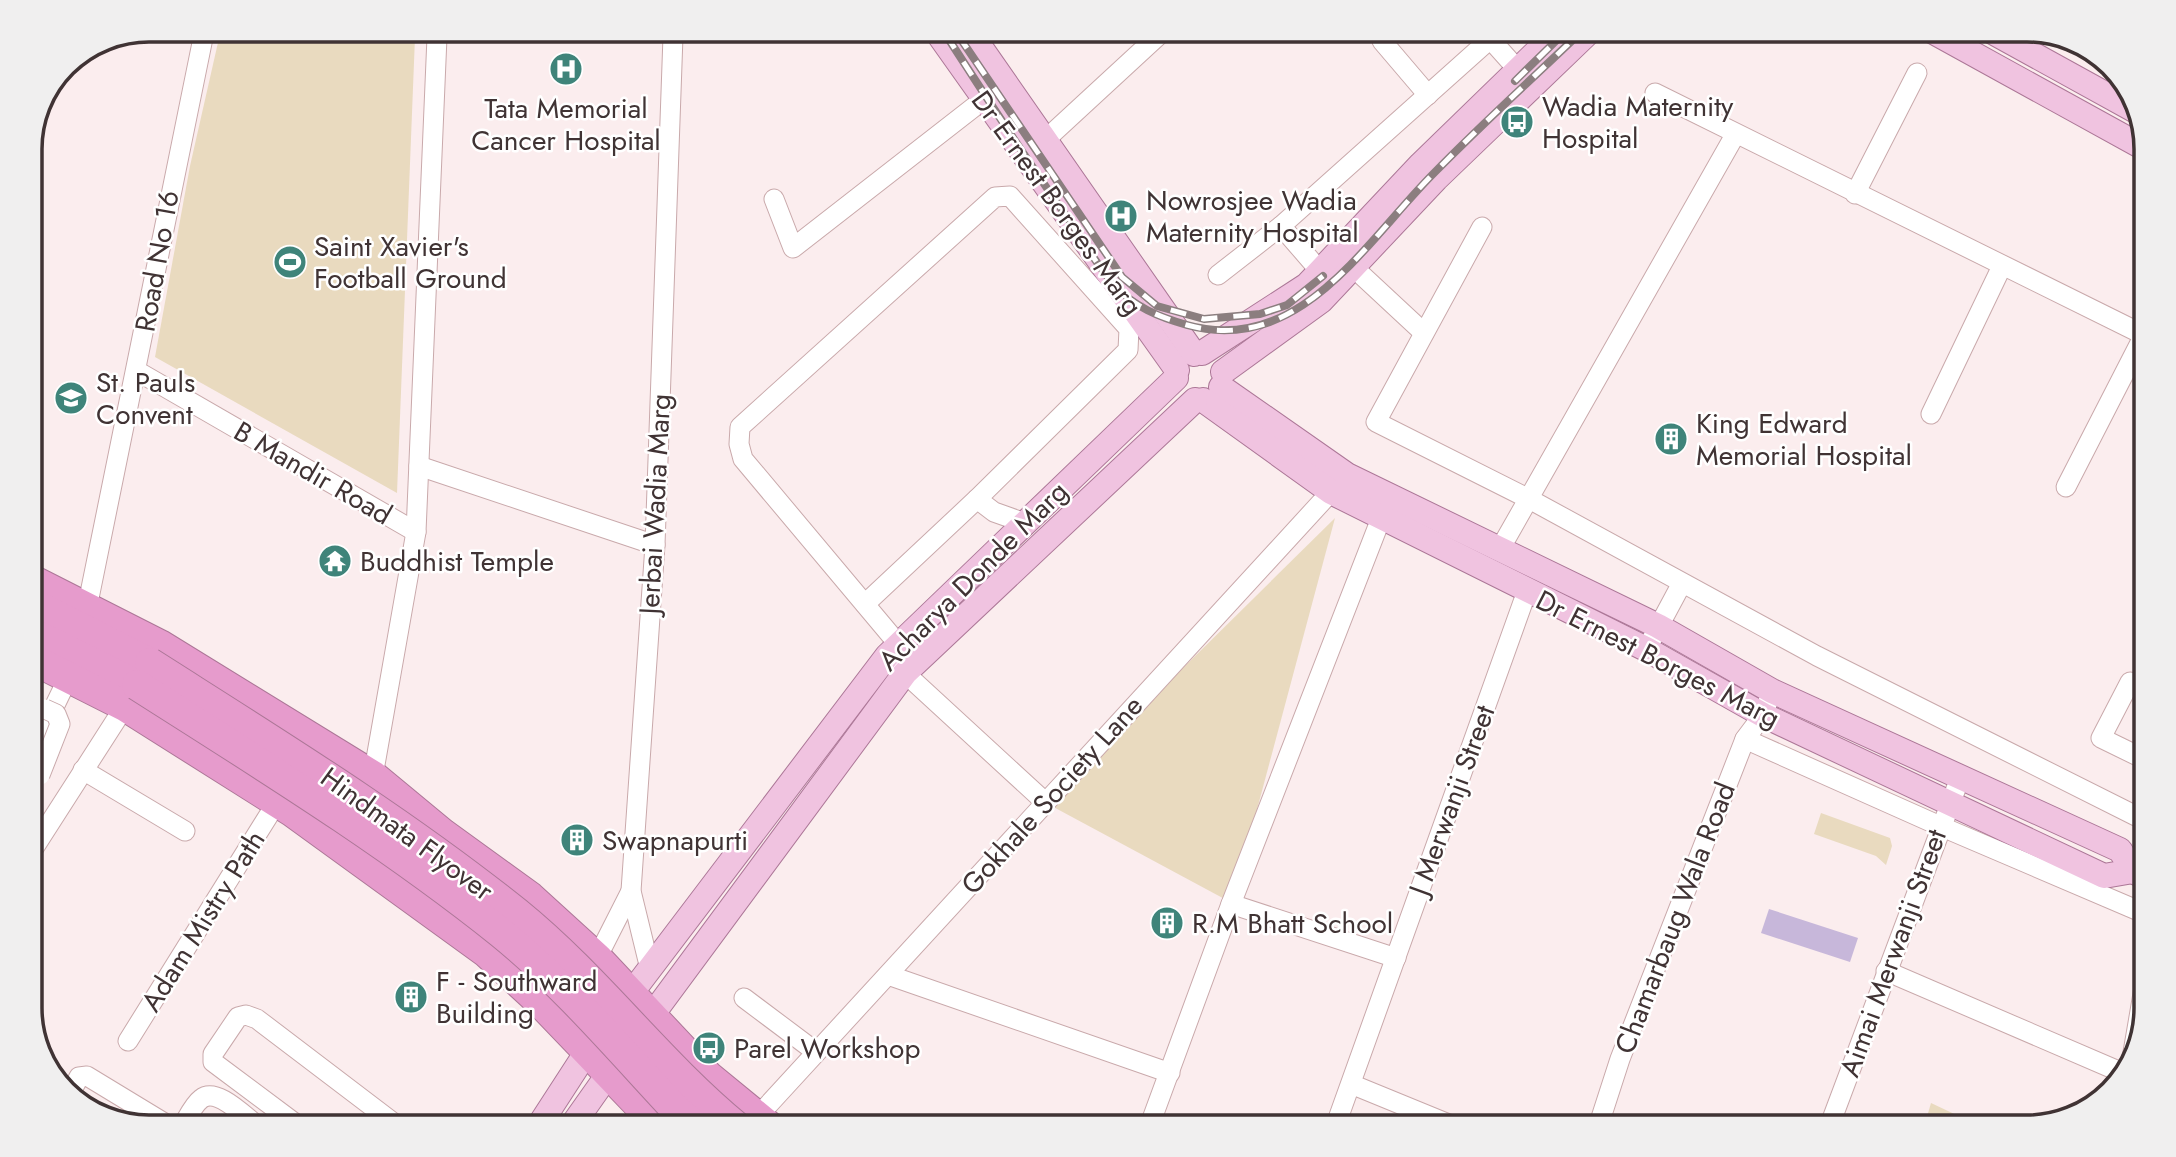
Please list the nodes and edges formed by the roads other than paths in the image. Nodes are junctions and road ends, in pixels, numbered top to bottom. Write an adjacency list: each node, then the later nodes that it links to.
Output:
1 (202, 42): 36 (street, Road No 16)
2 (438, 42): 39 (street)
3 (673, 42): 47 (street, Jerbai Wadia Marg)
4 (952, 42): 18 (main road, Dr Ernest Borges Marg)
5 (977, 42): 22 (main road, Dr Ernest Borges Marg)
6 (1151, 42): 22 (street)
7 (1383, 42): 17 (street)
8 (1483, 42): 17 (street)
9 (1496, 42): 14 (street)
10 (1547, 42): 14 (main road, Acharya Donde Marg)
11 (1577, 42): 21 (main road, Acharya Donde Marg)
12 (1952, 42): 23 (main road)
13 (2011, 42): 19 (main road)
14 (1518, 70): 21 (main road, Acharya Donde Marg)
15 (1917, 73): 24 (street)
16 (1655, 93): 20 (street)
17 (1428, 95): 26 (street)
18 (983, 100): 25 (street); 35 (main road, Dr Ernest Borges Marg)
19 (2124, 104)
20 (1735, 135): 24 (street); 43 (street)
21 (1464, 137): 29 (main road, Acharya Donde Marg); 31 (main road, Acharya Donde Marg)
22 (1044, 141): 35 (main road, Dr Ernest Borges Marg)
23 (2134, 142)
24 (1855, 194): 28 (street)
25 (774, 200)
26 (1280, 226): 30 (street); 31 (street)
27 (1482, 227): 33 (street)
28 (2002, 266): 32 (street); 38 (street)
29 (1353, 267): 31 (main road, Acharya Donde Marg); 33 (street)
30 (1218, 275)
31 (1316, 286): 35 (main road, Acharya Donde Marg); 37 (main road, Acharya Donde Marg)
32 (2134, 331)
33 (1424, 333): 43 (street)
34 (2134, 357): 41 (street)
35 (1187, 364): 37 (main road); 37 (main road); 45 (main road, Acharya Donde Marg)
36 (137, 371): 46 (street, B Mandir Road); 54 (street, Road No 16)
37 (1210, 390): 40 (main road, Dr Ernest Borges Marg); 59 (main road, Acharya Donde Marg)
38 (1931, 414)
39 (419, 466): 46 (street); 47 (street)
40 (1339, 483): 44 (main road, Dr Ernest Borges Marg); 75 (street, Gokhale Society Lane)
41 (2066, 487)
42 (977, 499): 45 (street); 53 (street); 53 (street)
43 (1531, 500): 48 (street); 50 (street)
44 (1385, 507): 48 (main road, Dr Ernest Borges Marg); 49 (main road, Dr Ernest Borges Marg); 83 (street)
45 (1025, 523): 59 (main road, Acharya Donde Marg)
46 (416, 532): 72 (street)
47 (655, 545): 82 (street, Jerbai Wadia Marg)
48 (1495, 546): 49 (street); 56 (main road, Dr Ernest Borges Marg)
49 (1479, 567): 52 (main road, Dr Ernest Borges Marg)
50 (1682, 583): 56 (street); 77 (street)
51 (42, 585): 54 (highway)
52 (1527, 591): 58 (main road, Dr Ernest Borges Marg); 86 (street, J Merwanji Street)
53 (865, 604): 59 (street)
54 (87, 608): 72 (highway)
55 (42, 612): 63 (highway, Hindmata Flyover)
56 (1658, 626): 58 (street); 64 (main road, Dr Ernest Borges Marg)
57 (42, 638): 63 (highway, Hindmata Flyover)
58 (1646, 649): 66 (main road, Dr Ernest Borges Marg)
59 (897, 658): 75 (street); 87 (main road, Acharya Donde Marg); 93 (main road, Acharya Donde Marg)
60 (42, 664): 61 (highway)
61 (68, 678): 63 (highway); 67 (street)
62 (2130, 682): 69 (street)
63 (137, 685): 71 (street); 74 (highway); 112 (highway, Hindmata Flyover, bridge); 113 (highway, Hindmata Flyover, bridge)
64 (1772, 691): 66 (street, Chamarbaug Wala Road); 73 (main road, Dr Ernest Borges Marg)
65 (45, 709): 70 (street, bridge)
66 (1763, 715): 68 (street, Chamarbaug Wala Road); 76 (main road, Dr Ernest Borges Marg)
67 (42, 732)
68 (1745, 738): 76 (street); 119 (street, Chamarbaug Wala Road)
69 (2134, 754)
70 (42, 761)
71 (83, 771): 78 (street); 79 (street)
72 (373, 776): 85 (highway)
73 (1960, 778): 76 (street, Aimai Merwanji Street); 80 (main road, Dr Ernest Borges Marg)
74 (277, 802): 92 (highway); 94 (street, Adam Mistry Path)
75 (1045, 802): 89 (street, Gokhale Society Lane)
76 (1944, 815): 81 (main road, Dr Ernest Borges Marg); 84 (street); 88 (street, Aimai Merwanji Street)
77 (2134, 816)
78 (185, 831)
79 (42, 835)
80 (2134, 867)
81 (2134, 874)
82 (631, 891): 85 (street); 87 (street, Jerbai Wadia Marg)
83 (1231, 904): 86 (street); 99 (street)
84 (2134, 908)
85 (597, 958): 90 (highway); 92 (street)
86 (1396, 958): 102 (street, J Merwanji Street)
87 (649, 969): 90 (main road, Acharya Donde Marg)
88 (1886, 971): 98 (street); 120 (street, Aimai Merwanji Street)
89 (888, 975): 97 (street, Gokhale Society Lane); 99 (street)
90 (631, 993): 93 (highway); 96 (main road, Acharya Donde Marg)
91 (744, 998): 97 (street)
92 (544, 1005): 96 (highway)
93 (653, 1016): 95 (highway); 100 (main road, Acharya Donde Marg)
94 (128, 1041)
95 (684, 1047): 103 (highway); 114 (highway)
96 (587, 1050): 100 (highway); 109 (main road, Acharya Donde Marg)
97 (816, 1052): 115 (street, Gokhale Society Lane)
98 (2114, 1069)
99 (1170, 1073): 116 (street)
100 (608, 1074): 103 (highway); 110 (main road, Acharya Donde Marg)
101 (75, 1084): 104 (street)
102 (1351, 1084): 117 (street, J Merwanji Street); 118 (street)
103 (632, 1099): 111 (highway)
104 (152, 1115)
105 (190, 1115): 106 (street)
106 (243, 1115)
107 (284, 1115): 108 (street)
108 (383, 1115)
109 (546, 1115)
110 (579, 1115)
111 (648, 1115)
112 (682, 1115)
113 (738, 1115)
114 (746, 1115)
115 (763, 1115)
116 (1154, 1115)
117 (1339, 1115)
118 (1427, 1115)
119 (1602, 1115)
120 (1833, 1115)

